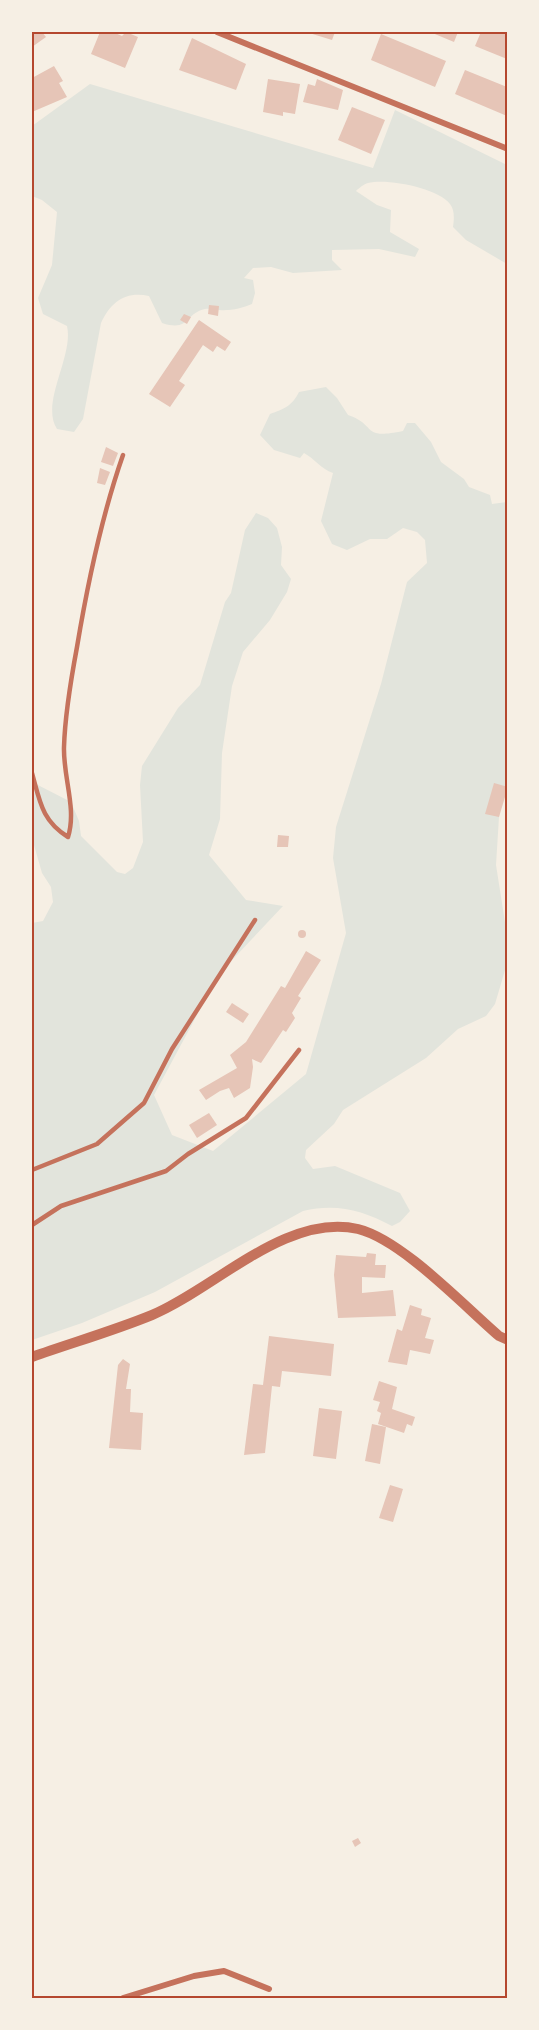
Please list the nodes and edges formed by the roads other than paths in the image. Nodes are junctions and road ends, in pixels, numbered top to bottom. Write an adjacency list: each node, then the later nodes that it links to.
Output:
1 (217, 32): 2 (street)
2 (507, 148)
3 (123, 455): 4 (lane)
4 (32, 773)
5 (255, 920): 7 (lane)
6 (299, 1050): 8 (lane)
7 (32, 1170)
8 (32, 1225)
9 (507, 1340): 10 (street)
10 (32, 1357)
11 (269, 1989): 12 (street)
12 (123, 1998)

